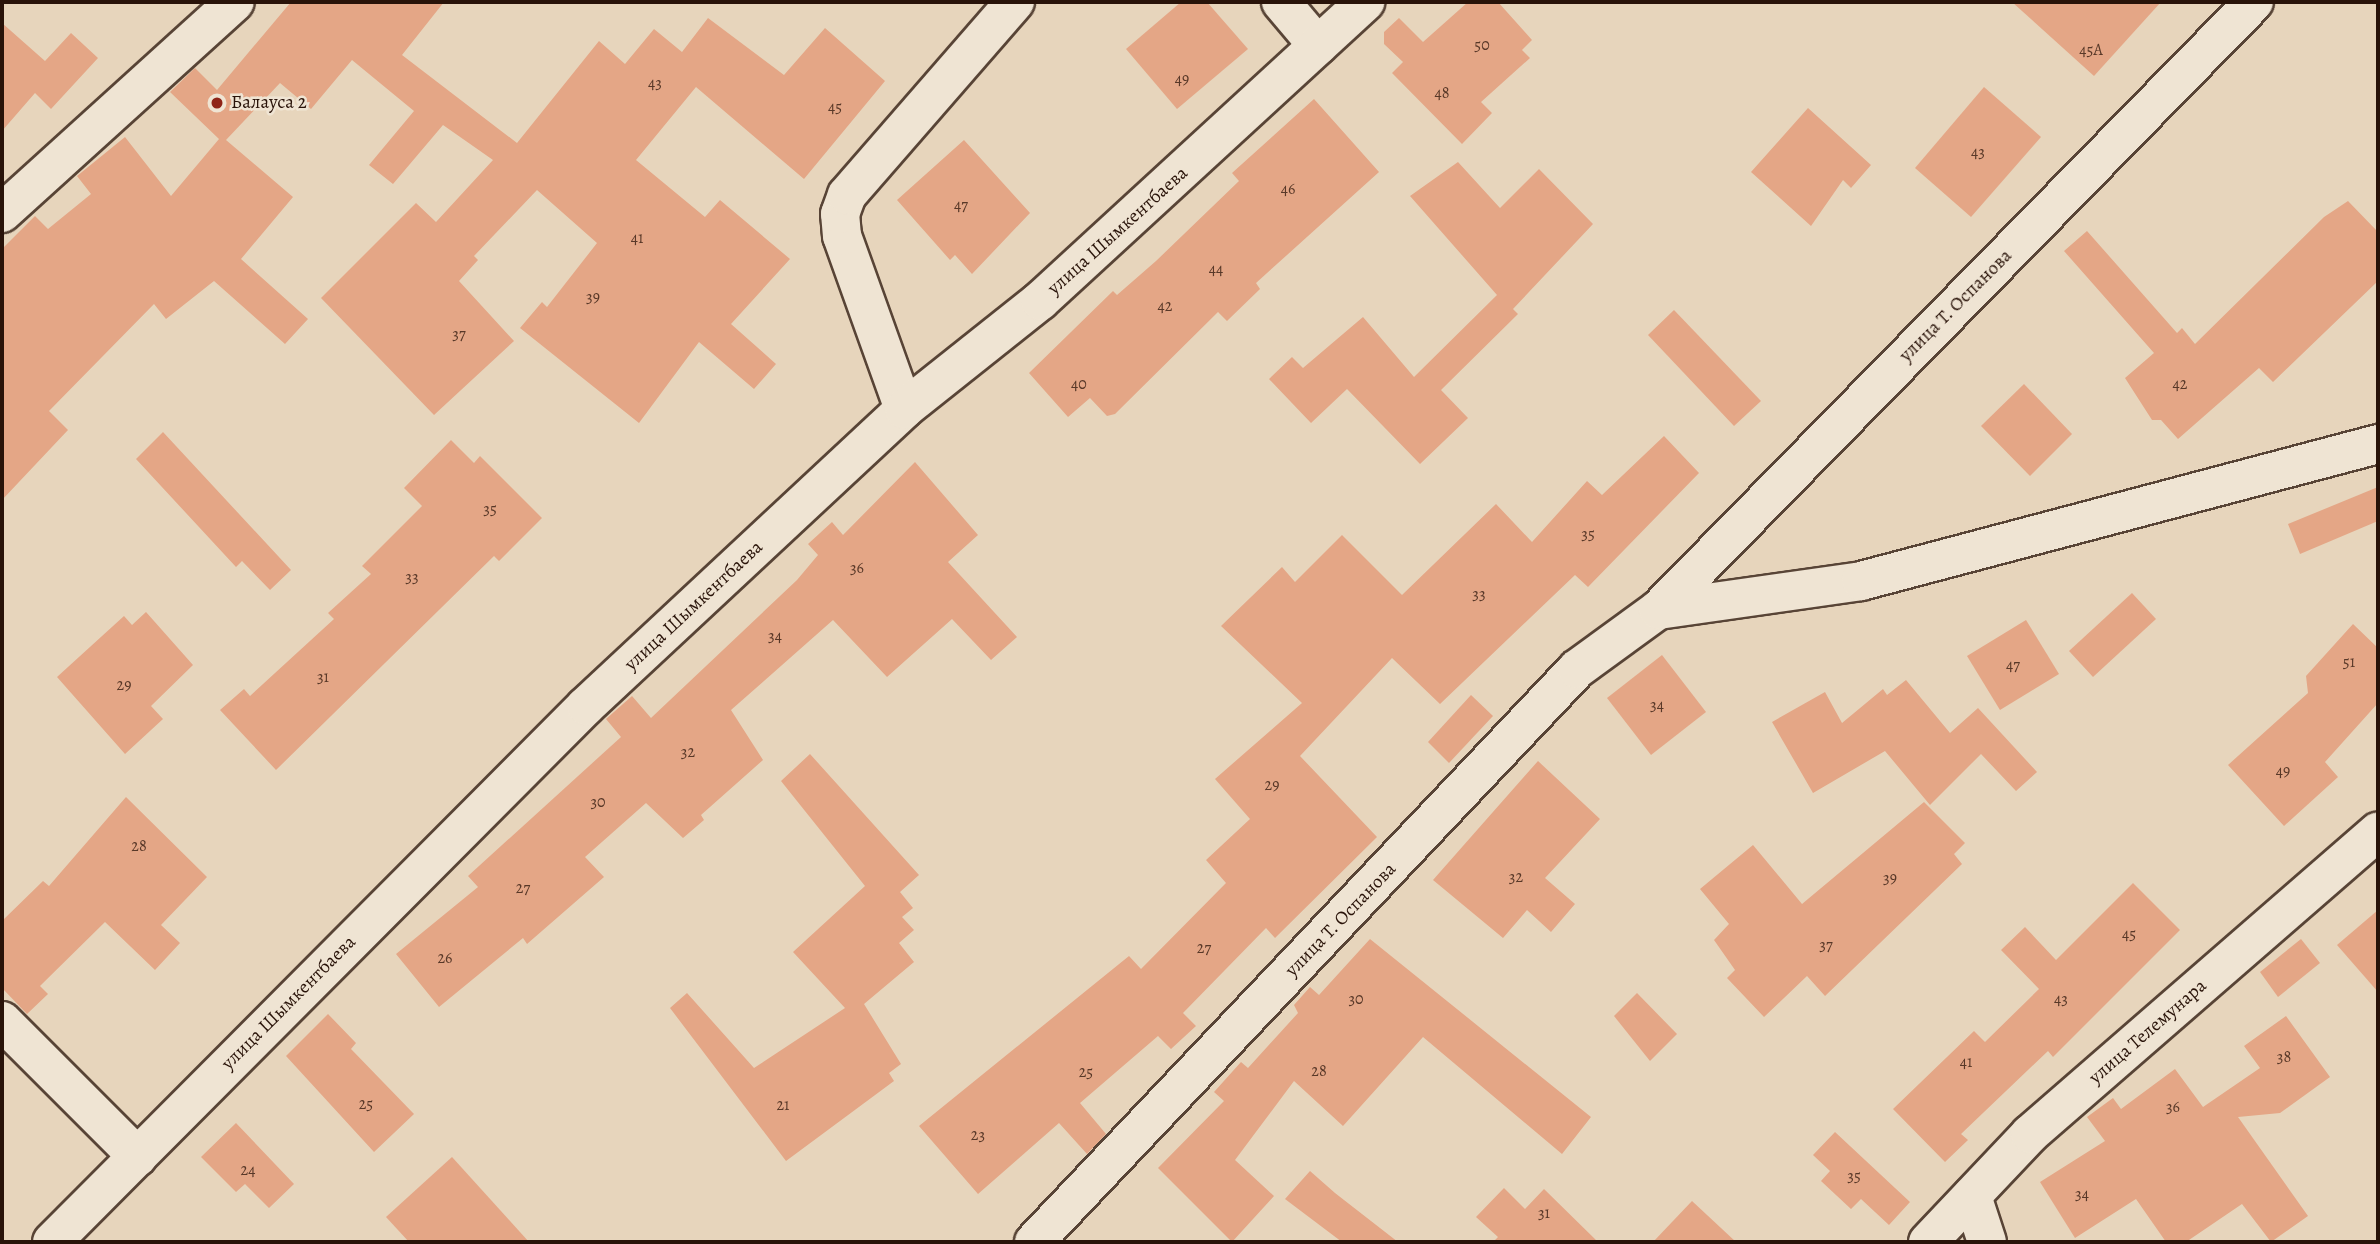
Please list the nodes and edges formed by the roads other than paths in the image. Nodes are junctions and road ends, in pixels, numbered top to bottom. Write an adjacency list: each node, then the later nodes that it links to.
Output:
1 (235, 2): 7 (street)
2 (1015, 2): 8 (street)
3 (1281, 2): 6 (street)
4 (1365, 2): 6 (street, улица Шымкентбаева)
5 (2254, 2): 10 (street, улица Т. Оспанова)
6 (1318, 46): 8 (street, улица Шымкентбаева)
7 (2, 213)
8 (904, 409): 13 (street, улица Шымкентбаева)
9 (2378, 444): 10 (street, улица Т. Оспанова)
10 (1658, 610): 16 (street, улица Т. Оспанова)
11 (2378, 831): 14 (street, улица Телемунара)
12 (2, 1021): 13 (street)
13 (138, 1157): 15 (street, улица Шымкентбаева)
14 (1972, 1196): 17 (street, улица Телемунара); 18 (street)
15 (52, 1242)
16 (1034, 1242)
17 (1928, 1242)
18 (1987, 1242)

